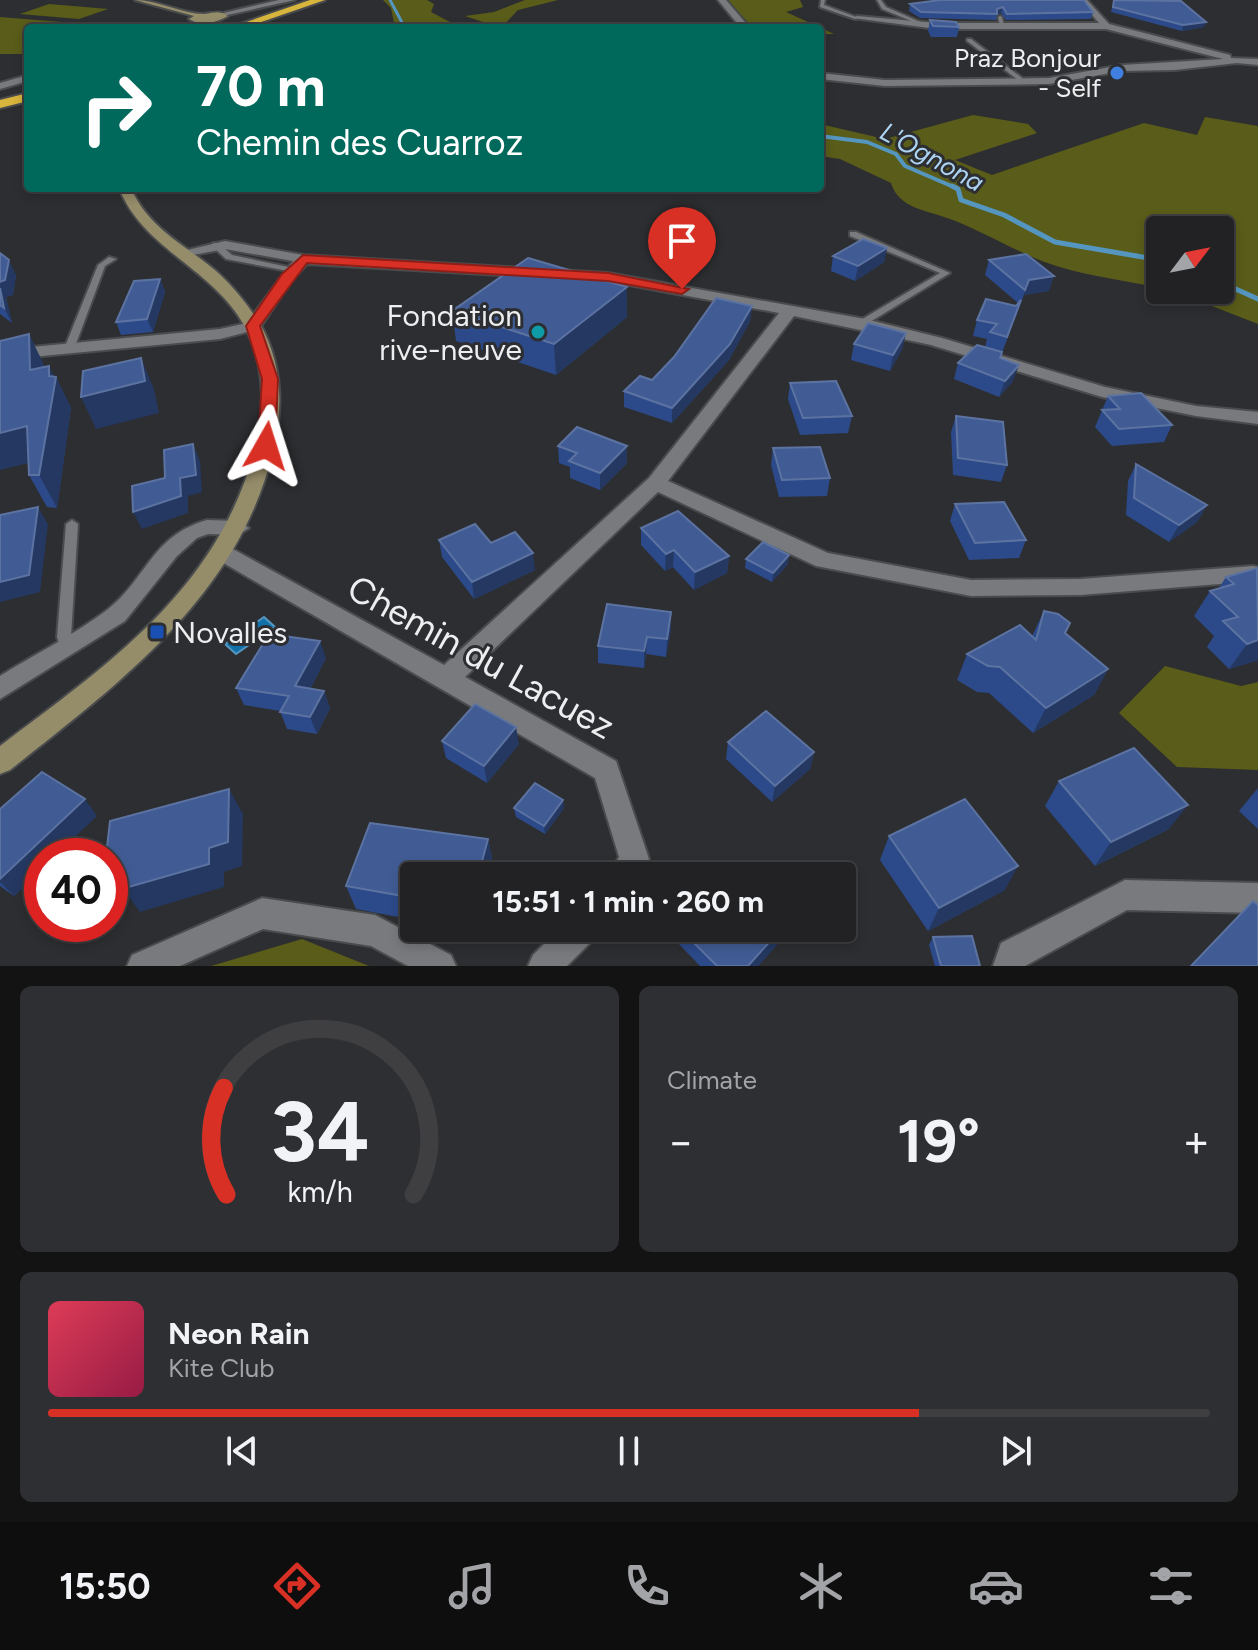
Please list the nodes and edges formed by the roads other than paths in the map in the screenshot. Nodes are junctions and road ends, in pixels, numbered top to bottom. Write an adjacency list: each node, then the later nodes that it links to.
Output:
1 (139, 0): 9 (street)
2 (291, 0): 8 (street)
3 (722, 0): 15 (street)
4 (823, 0): 10 (lane)
5 (879, 0): 16 (lane)
6 (1083, 0): 17 (street)
7 (323, 2): 13 (highway); 14 (highway)
8 (223, 14): 9 (street); 12 (street)
9 (200, 18): 11 (street); 12 (street)
10 (857, 18): 16 (street)
11 (193, 24)
12 (218, 24)
13 (248, 24)
14 (266, 24)
15 (743, 24)
16 (923, 24): 17 (street)
17 (1106, 26): 19 (street)
18 (969, 40): 23 (lane)
19 (1237, 60): 20 (street); 23 (street)
20 (1258, 62)
21 (824, 76): 23 (street)
22 (24, 79): 24 (street)
23 (1024, 82)
24 (0, 86)
25 (24, 90): 26 (highway)
26 (0, 97)
27 (24, 98): 28 (highway)
28 (0, 104)
29 (127, 192): 31 (street)
30 (853, 234): 35 (lane)
31 (182, 253): 33 (street); 36 (street)
32 (112, 259): 37 (lane)
33 (298, 264): 34 (street); 36 (street)
34 (790, 310): 35 (street); 40 (street)
35 (862, 323): 39 (street)
36 (253, 326): 37 (street); 42 (street)
37 (69, 349): 38 (street)
38 (2, 357)
39 (1258, 418)
40 (656, 483): 44 (street); 46 (street)
41 (72, 524): 45 (lane)
42 (238, 528): 43 (street); 45 (street)
43 (223, 553): 46 (street, Chemin du Lacuez); 48 (street)
44 (1253, 574)
45 (67, 648): 47 (street)
46 (447, 678): 49 (street, Chemin du Lacuez)
47 (0, 689)
48 (0, 762)
49 (632, 862)
50 (1258, 898): 55 (street)
51 (569, 942): 54 (street)
52 (143, 966): 53 (street)
53 (440, 966)
54 (544, 966)
55 (1009, 966)

